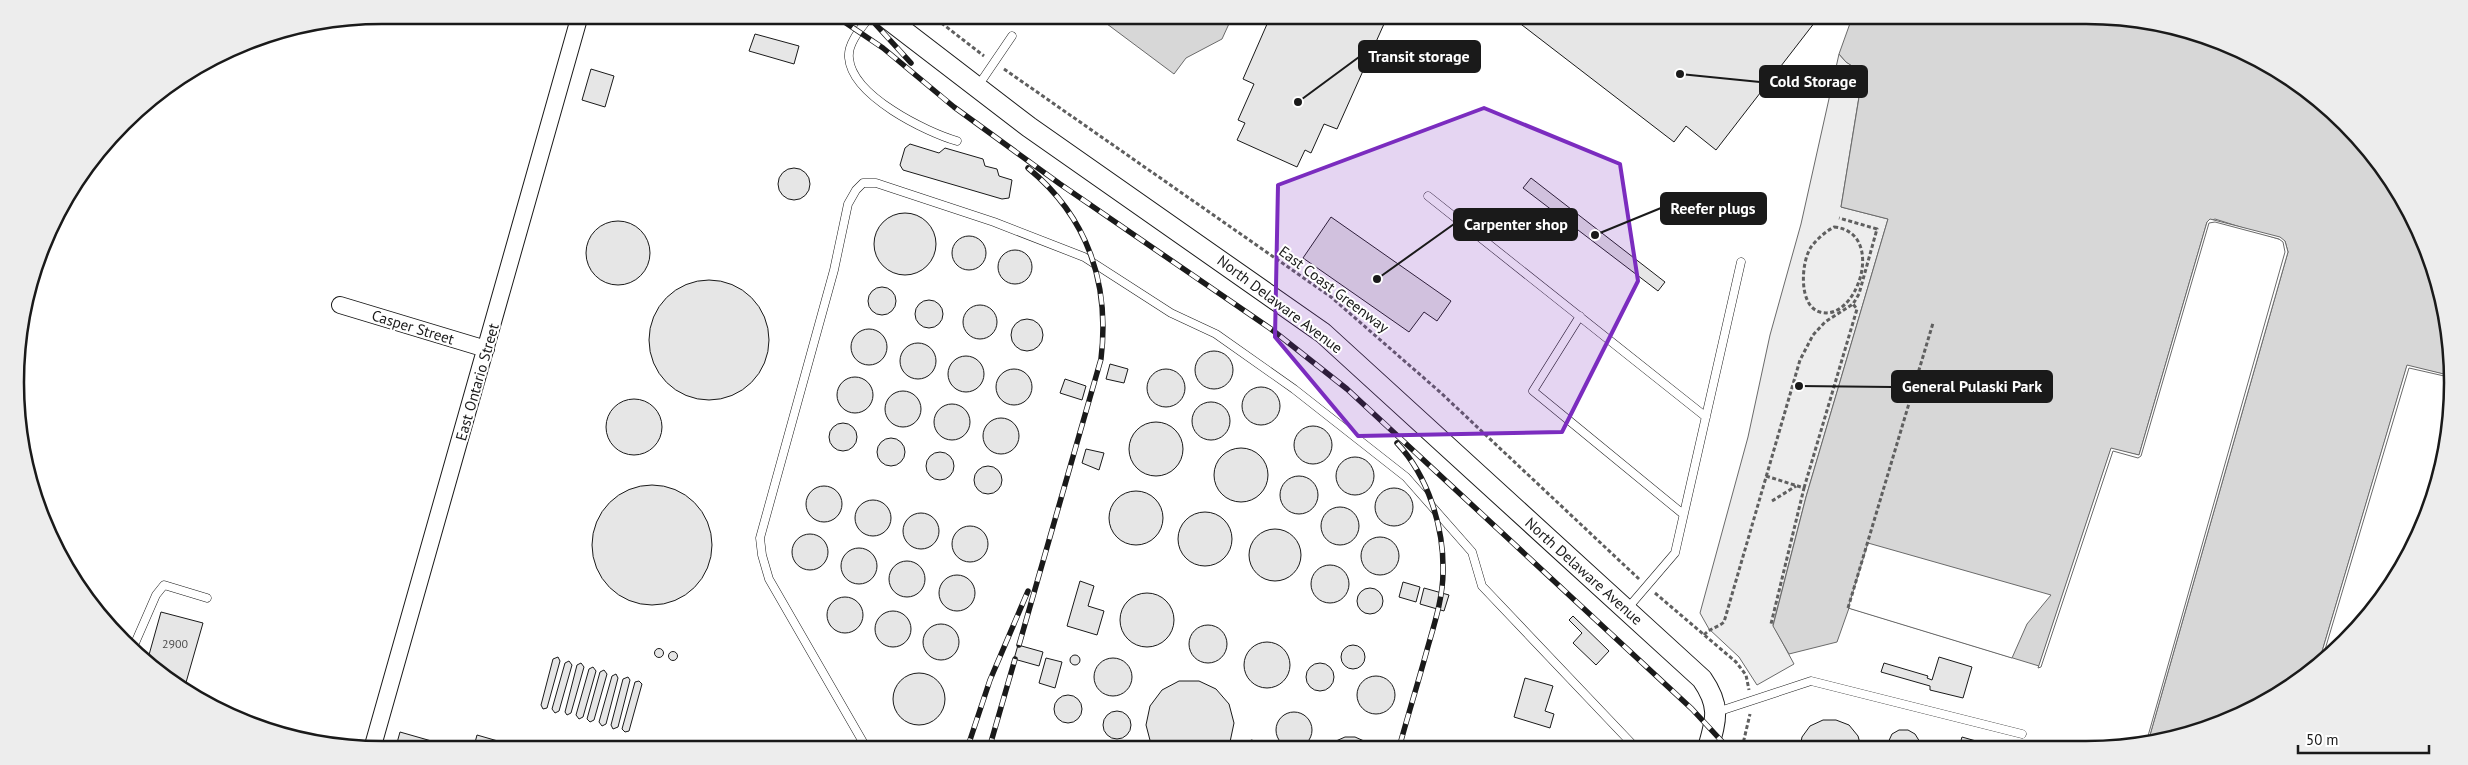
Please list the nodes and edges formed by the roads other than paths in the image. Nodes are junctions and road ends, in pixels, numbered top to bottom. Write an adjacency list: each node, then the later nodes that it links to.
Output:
1 (577, 24): 11 (street, East Ontario Street)
2 (865, 24): 6 (lane)
3 (895, 24): 5 (street, North Delaware Avenue)
4 (1012, 36): 5 (lane)
5 (977, 88): 15 (street, North Delaware Avenue)
6 (957, 141)
7 (1428, 196): 10 (lane)
8 (1741, 262): 12 (lane)
9 (340, 305): 11 (street, Casper Street)
10 (1580, 316): 12 (lane); 13 (lane)
11 (486, 349): 19 (street, East Ontario Street)
12 (1706, 417): 13 (lane)
13 (1684, 514): 15 (lane)
14 (207, 598): 16 (lane)
15 (1627, 609): 17 (street, North Delaware Avenue)
16 (135, 642)
17 (1717, 712): 18 (lane); 22 (street)
18 (2022, 734)
19 (374, 741)
20 (862, 741): 21 (lane)
21 (1629, 741)
22 (1710, 741)

